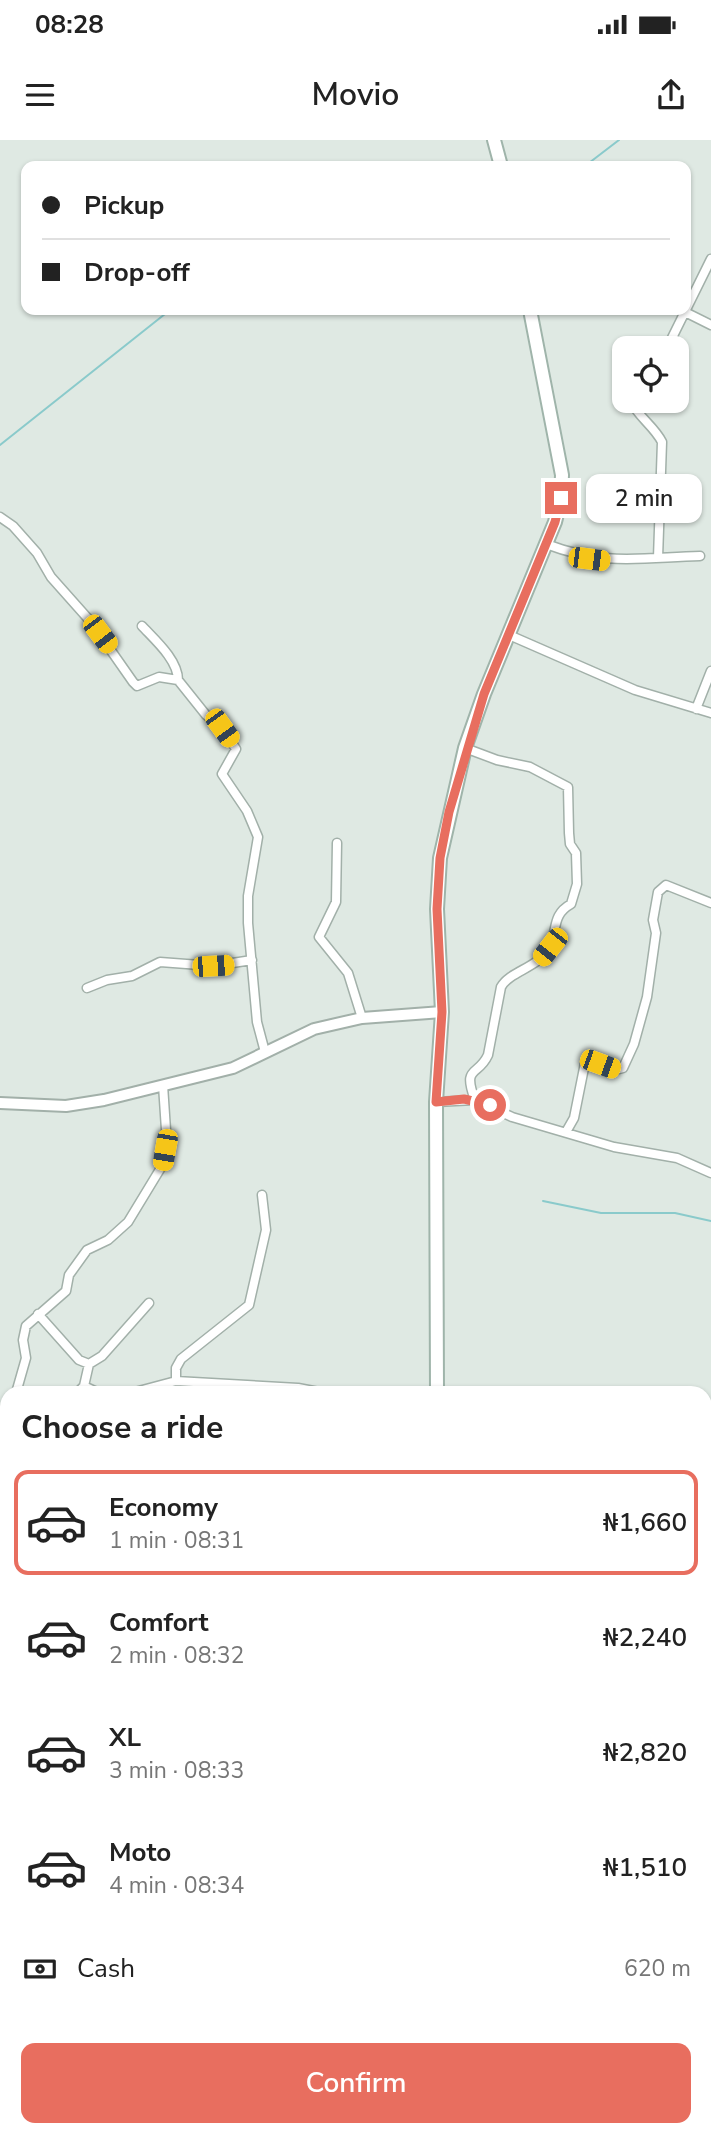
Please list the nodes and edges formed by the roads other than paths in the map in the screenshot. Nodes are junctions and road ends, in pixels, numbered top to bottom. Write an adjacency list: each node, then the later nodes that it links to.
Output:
1 (495, 140): 2 (main road)
2 (499, 161)
3 (711, 259): 4 (street)
4 (691, 300)
5 (531, 315): 12 (main road)
6 (684, 315): 9 (street)
7 (691, 315): 8 (street)
8 (711, 325)
9 (673, 336)
10 (639, 413): 14 (street)
11 (0, 517): 18 (street)
12 (546, 544): 14 (street); 16 (main road)
13 (700, 556): 14 (street)
14 (658, 558)
15 (142, 626): 18 (street)
16 (509, 635): 19 (street); 21 (main road)
17 (711, 671): 19 (street)
18 (178, 680): 24 (street)
19 (696, 709): 20 (street)
20 (711, 713)
21 (465, 748): 26 (main road); 30 (street)
22 (337, 843): 27 (street)
23 (711, 903): 33 (street)
24 (252, 960): 25 (street); 28 (street)
25 (87, 988)
26 (442, 1012): 27 (street); 31 (main road)
27 (362, 1018): 28 (street)
28 (265, 1052): 29 (street)
29 (163, 1085): 32 (street); 37 (street)
30 (475, 1100): 31 (street); 33 (street)
31 (436, 1102): 44 (main road)
32 (0, 1103)
33 (566, 1132): 34 (street)
34 (711, 1172)
35 (261, 1195): 39 (street)
36 (149, 1303): 38 (street)
37 (38, 1314): 38 (street); 40 (street)
38 (89, 1364): 41 (street)
39 (176, 1381): 42 (street); 43 (street)
40 (18, 1386)
41 (81, 1386)
42 (158, 1386)
43 (263, 1386)
44 (437, 1386)

